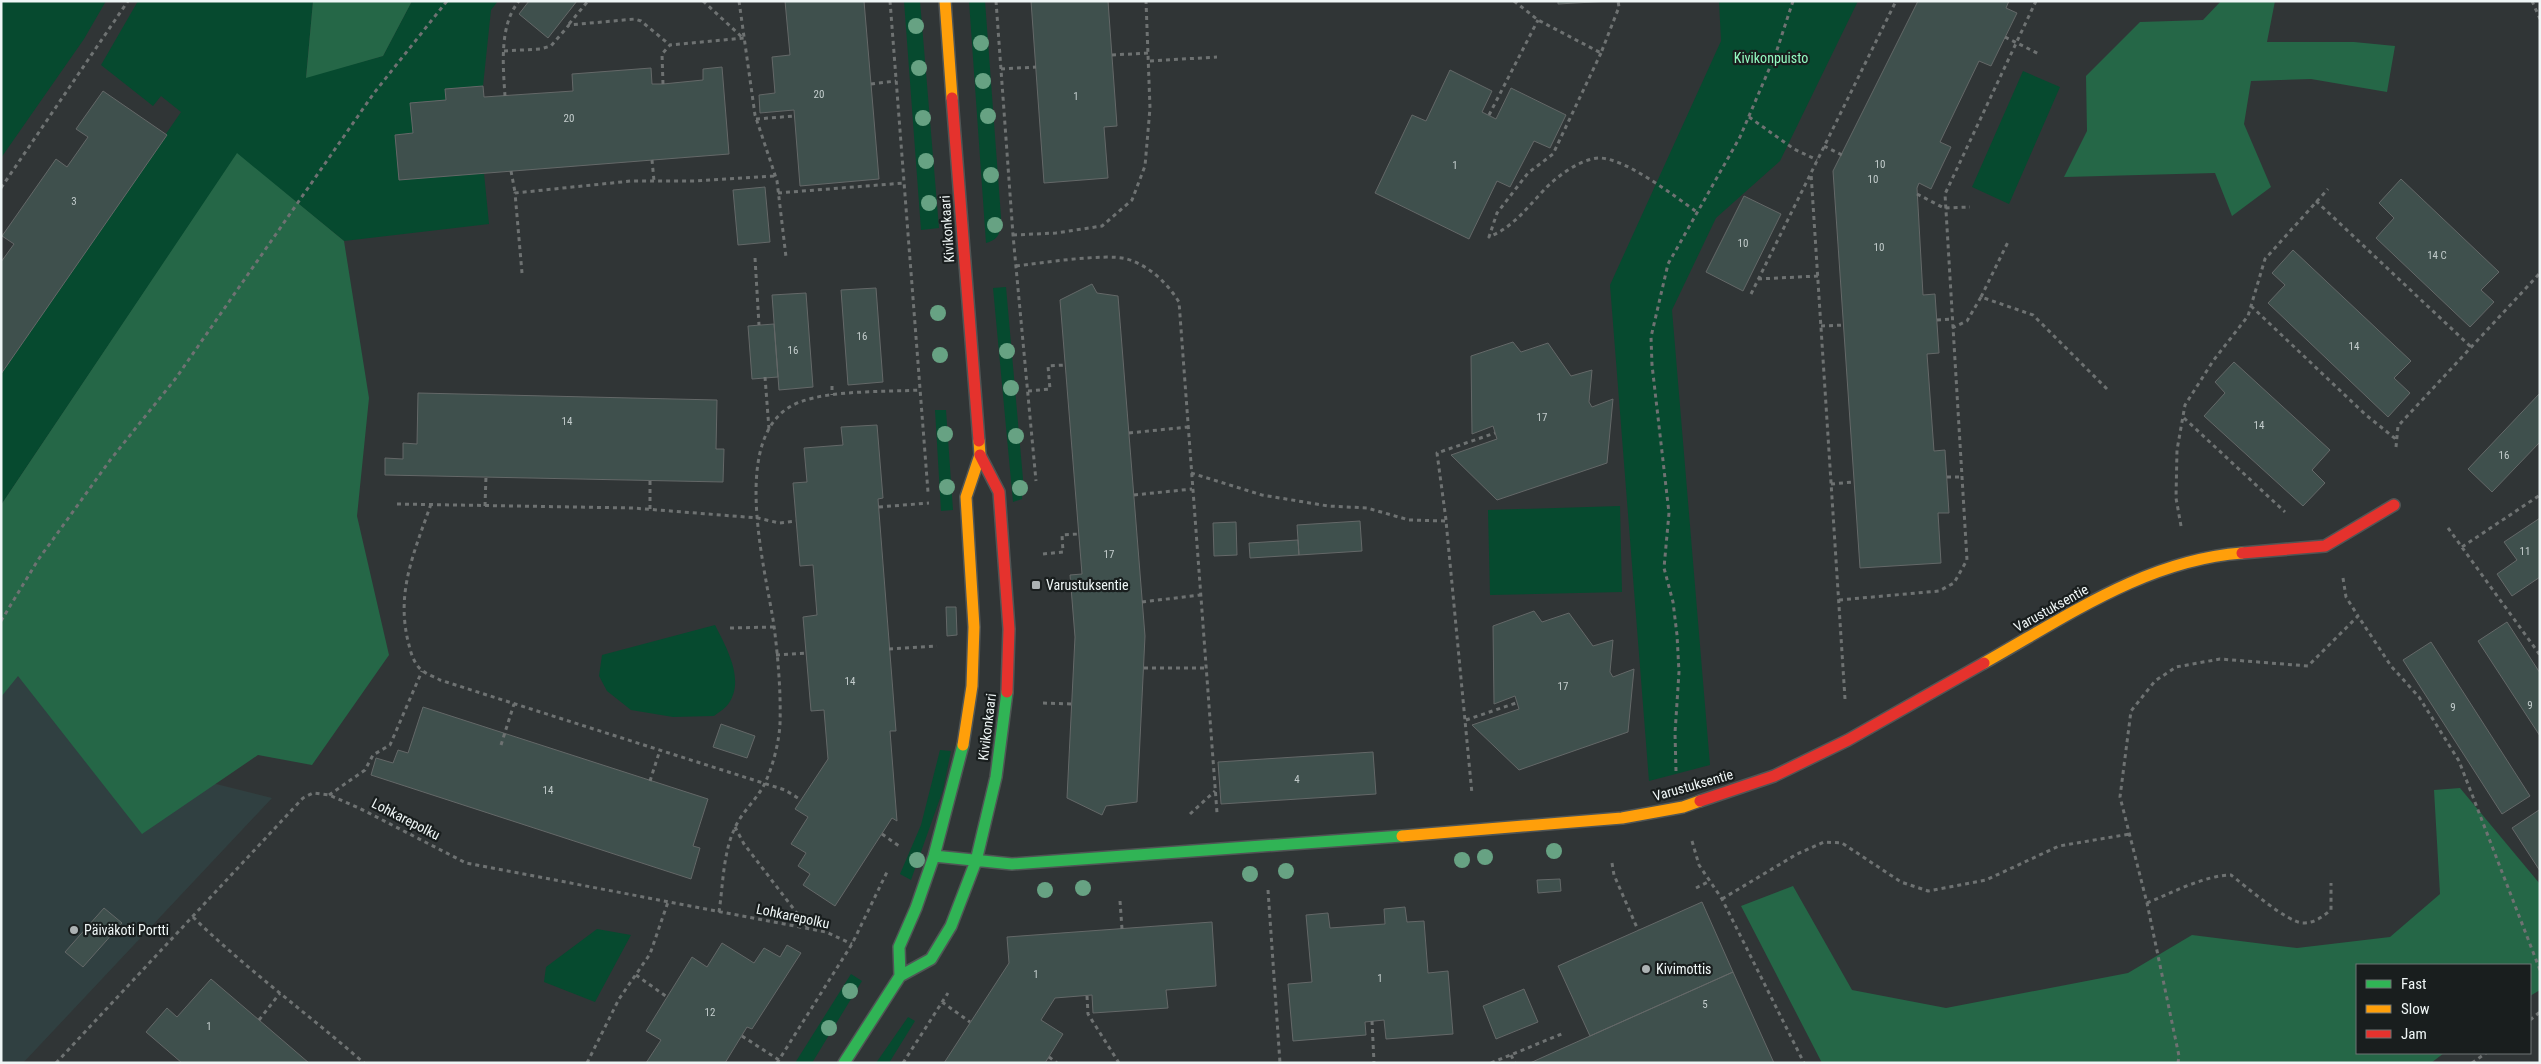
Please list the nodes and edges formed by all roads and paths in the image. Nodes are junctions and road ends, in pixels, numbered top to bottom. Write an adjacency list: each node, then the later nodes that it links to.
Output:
1 (128, 1): 50 (path)
2 (447, 1): 128 (path)
3 (519, 1): 24 (path)
4 (588, 1): 19 (path)
5 (703, 1): 21 (path)
6 (739, 1): 21 (path)
7 (890, 1): 33 (path)
8 (945, 1): 92 (street, Kivikonkaari)
9 (996, 1): 32 (path)
10 (1146, 1): 25 (path)
11 (1514, 1): 18 (path)
12 (1618, 1): 26 (path)
13 (1793, 1): 39 (path)
14 (1896, 1): 41 (path)
15 (2036, 1): 22 (path)
16 (2532, 1): 17 (path)
17 (2540, 19)
18 (1538, 20): 26 (path); 38 (path)
19 (569, 25): 23 (path); 24 (path)
20 (2005, 37): 22 (path)
21 (744, 38): 23 (path); 40 (path)
22 (2016, 42): 27 (path); 57 (path)
23 (670, 45): 34 (path)
24 (504, 51): 36 (path)
25 (1149, 53): 28 (path); 30 (path)
26 (1601, 53): 58 (path)
27 (2039, 54)
28 (1112, 55)
29 (1216, 57): 30 (path)
30 (1150, 61): 59 (path)
31 (1036, 66): 32 (path)
32 (1001, 69): 59 (path)
33 (896, 81): 35 (path); 49 (path)
34 (664, 84)
35 (871, 84)
36 (505, 96)
37 (795, 116): 40 (path)
38 (1489, 116)
39 (1749, 117): 44 (path); 58 (path)
40 (756, 119): 47 (path)
41 (1824, 146): 42 (path); 44 (path)
42 (1842, 155)
43 (652, 160): 48 (path)
44 (1818, 160): 46 (path)
45 (511, 171): 52 (path)
46 (1811, 173): 66 (path); 67 (path)
47 (775, 176): 48 (path); 53 (path)
48 (654, 181): 52 (path)
49 (904, 183): 53 (path); 81 (path)
50 (1, 188)
51 (2328, 189): 55 (path)
52 (515, 192): 64 (path)
53 (778, 193): 61 (path)
54 (1917, 194): 57 (path)
55 (2316, 201): 70 (path); 77 (path)
56 (1970, 207): 57 (path)
57 (1944, 208): 71 (path)
58 (1697, 212): 152 (path)
59 (1013, 236): 63 (path)
60 (2008, 242): 69 (path)
61 (786, 257)
62 (755, 258): 73 (path)
63 (1016, 266): 82 (path); 86 (path)
64 (522, 273)
65 (2540, 274): 77 (path)
66 (1818, 276): 67 (path); 75 (path)
67 (1758, 279): 68 (path)
68 (1751, 294)
69 (1981, 297): 76 (path); 83 (path)
70 (2251, 306): 85 (path); 90 (path)
71 (1951, 319): 72 (path); 76 (path)
72 (1937, 320)
73 (760, 325)
74 (1844, 325): 75 (path)
75 (1821, 326): 99 (path)
76 (1952, 328): 96 (path)
77 (2471, 347): 90 (path)
78 (1065, 365): 82 (path)
79 (766, 377): 87 (path)
80 (832, 386): 84 (path)
81 (920, 390): 84 (path); 104 (path)
82 (1028, 391): 100 (path)
83 (2109, 391)
84 (832, 396): 87 (path)
85 (2183, 417): 112 (path); 117 (path)
86 (1188, 427): 88 (path); 93 (path)
87 (769, 430): 113 (path)
88 (1129, 433)
89 (1495, 433): 115 (path)
90 (2396, 440): 91 (path)
91 (2396, 447)
92 (980, 455): 167 (street, Kivikonkaari); 168 (street, Kivikonkaari)
93 (1191, 473): 101 (path); 115 (path)
94 (486, 476): 108 (path)
95 (1947, 477): 96 (path)
96 (1962, 477): 125 (path)
97 (650, 480): 110 (path)
98 (1854, 482): 99 (path)
99 (1832, 484): 125 (path)
100 (1036, 485)
101 (1192, 489): 102 (path); 124 (path)
102 (1134, 495)
103 (2540, 495): 120 (path)
104 (929, 503): 109 (path); 111 (path)
105 (397, 504): 106 (path)
106 (431, 504): 108 (path); 140 (path)
107 (2394, 505): 168 (street, Varustuksentie)
108 (485, 506): 110 (path)
109 (879, 507)
110 (650, 509): 113 (path)
111 (930, 513)
112 (2290, 516)
113 (758, 518): 114 (path); 129 (path)
114 (796, 521)
115 (1446, 521): 148 (path)
116 (2448, 528): 120 (path)
117 (2182, 531)
118 (1078, 534): 121 (path)
119 (1042, 545): 121 (path)
120 (2462, 547): 134 (path)
121 (1043, 554): 122 (path)
122 (1043, 563)
123 (2341, 572): 127 (path)
124 (1200, 595): 126 (path); 139 (path)
125 (1839, 600): 144 (path)
126 (1142, 602)
127 (2358, 616): 162 (path); 185 (path)
128 (1, 621)
129 (774, 626): 130 (path); 136 (path)
130 (730, 628)
131 (937, 637): 132 (path)
132 (937, 646): 133 (path); 137 (path)
133 (889, 649)
134 (2539, 652)
135 (806, 653): 136 (path)
136 (776, 655): 153 (path)
137 (937, 656)
138 (1144, 668): 139 (path)
139 (1206, 668): 154 (path)
140 (422, 671): 145 (path); 155 (path)
141 (1044, 695): 142 (path)
142 (1043, 703): 146 (path); 147 (path)
143 (1516, 703): 148 (path)
144 (1845, 703)
145 (514, 704): 149 (path); 150 (path)
146 (1072, 704)
147 (1042, 711)
148 (1466, 720): 156 (path)
149 (500, 745)
150 (660, 750): 151 (path); 153 (path)
151 (650, 781)
152 (1676, 781)
153 (765, 783): 157 (path); 160 (path)
154 (1215, 791): 158 (path); 159 (path)
155 (329, 795): 177 (path, Lohkarepolku); 180 (path, Lohkarepolku)
156 (1472, 797)
157 (801, 800)
158 (1188, 815)
159 (1217, 816)
160 (735, 827): 179 (path); 182 (path)
161 (882, 834): 164 (path)
162 (2130, 834): 175 (path); 178 (path)
163 (902, 841): 164 (path)
164 (899, 846): 166 (path)
165 (1696, 854): 171 (path)
166 (895, 855)
167 (934, 856): 168 (street, Varustuksentie); 187 (street, Kivikonkaari)
168 (976, 861): 187 (street, Kivikonkaari)
169 (891, 863): 184 (path)
170 (1612, 863): 183 (path)
171 (1710, 881): 173 (path); 175 (path)
172 (2331, 883): 178 (path)
173 (1696, 888)
174 (1268, 890): 209 (path)
175 (1722, 899): 213 (path)
176 (1120, 901): 181 (path)
177 (668, 902): 179 (path, Lohkarepolku); 186 (path)
178 (2147, 903): 214 (path)
179 (719, 912): 182 (path, Lohkarepolku)
180 (192, 917): 188 (path); 200 (path, Lohkarepolku)
181 (1122, 928)
182 (810, 930): 184 (path, Lohkarepolku)
183 (1638, 930)
184 (852, 944): 201 (path)
185 (2540, 970)
186 (636, 975): 190 (path); 205 (path)
187 (900, 976): 206 (street, Kivikonkaari)
188 (280, 992): 192 (path); 204 (path)
189 (1087, 996): 208 (path)
190 (667, 997)
191 (942, 1002): 194 (path)
192 (259, 1020)
193 (1372, 1021): 210 (path)
194 (970, 1022)
195 (1564, 1033): 198 (path)
196 (742, 1036): 201 (path)
197 (2485, 1054): 215 (path)
198 (1511, 1055): 211 (path); 212 (path)
199 (1049, 1057): 207 (path)
200 (61, 1058): 202 (path, Lohkarepolku); 203 (path)
201 (778, 1061)
202 (56, 1063)
203 (65, 1063)
204 (364, 1063)
205 (587, 1063)
206 (844, 1063)
207 (1057, 1063)
208 (1119, 1063)
209 (1280, 1063)
210 (1374, 1063)
211 (1491, 1063)
212 (1514, 1063)
213 (1804, 1063)
214 (2178, 1063)
215 (2472, 1063)

